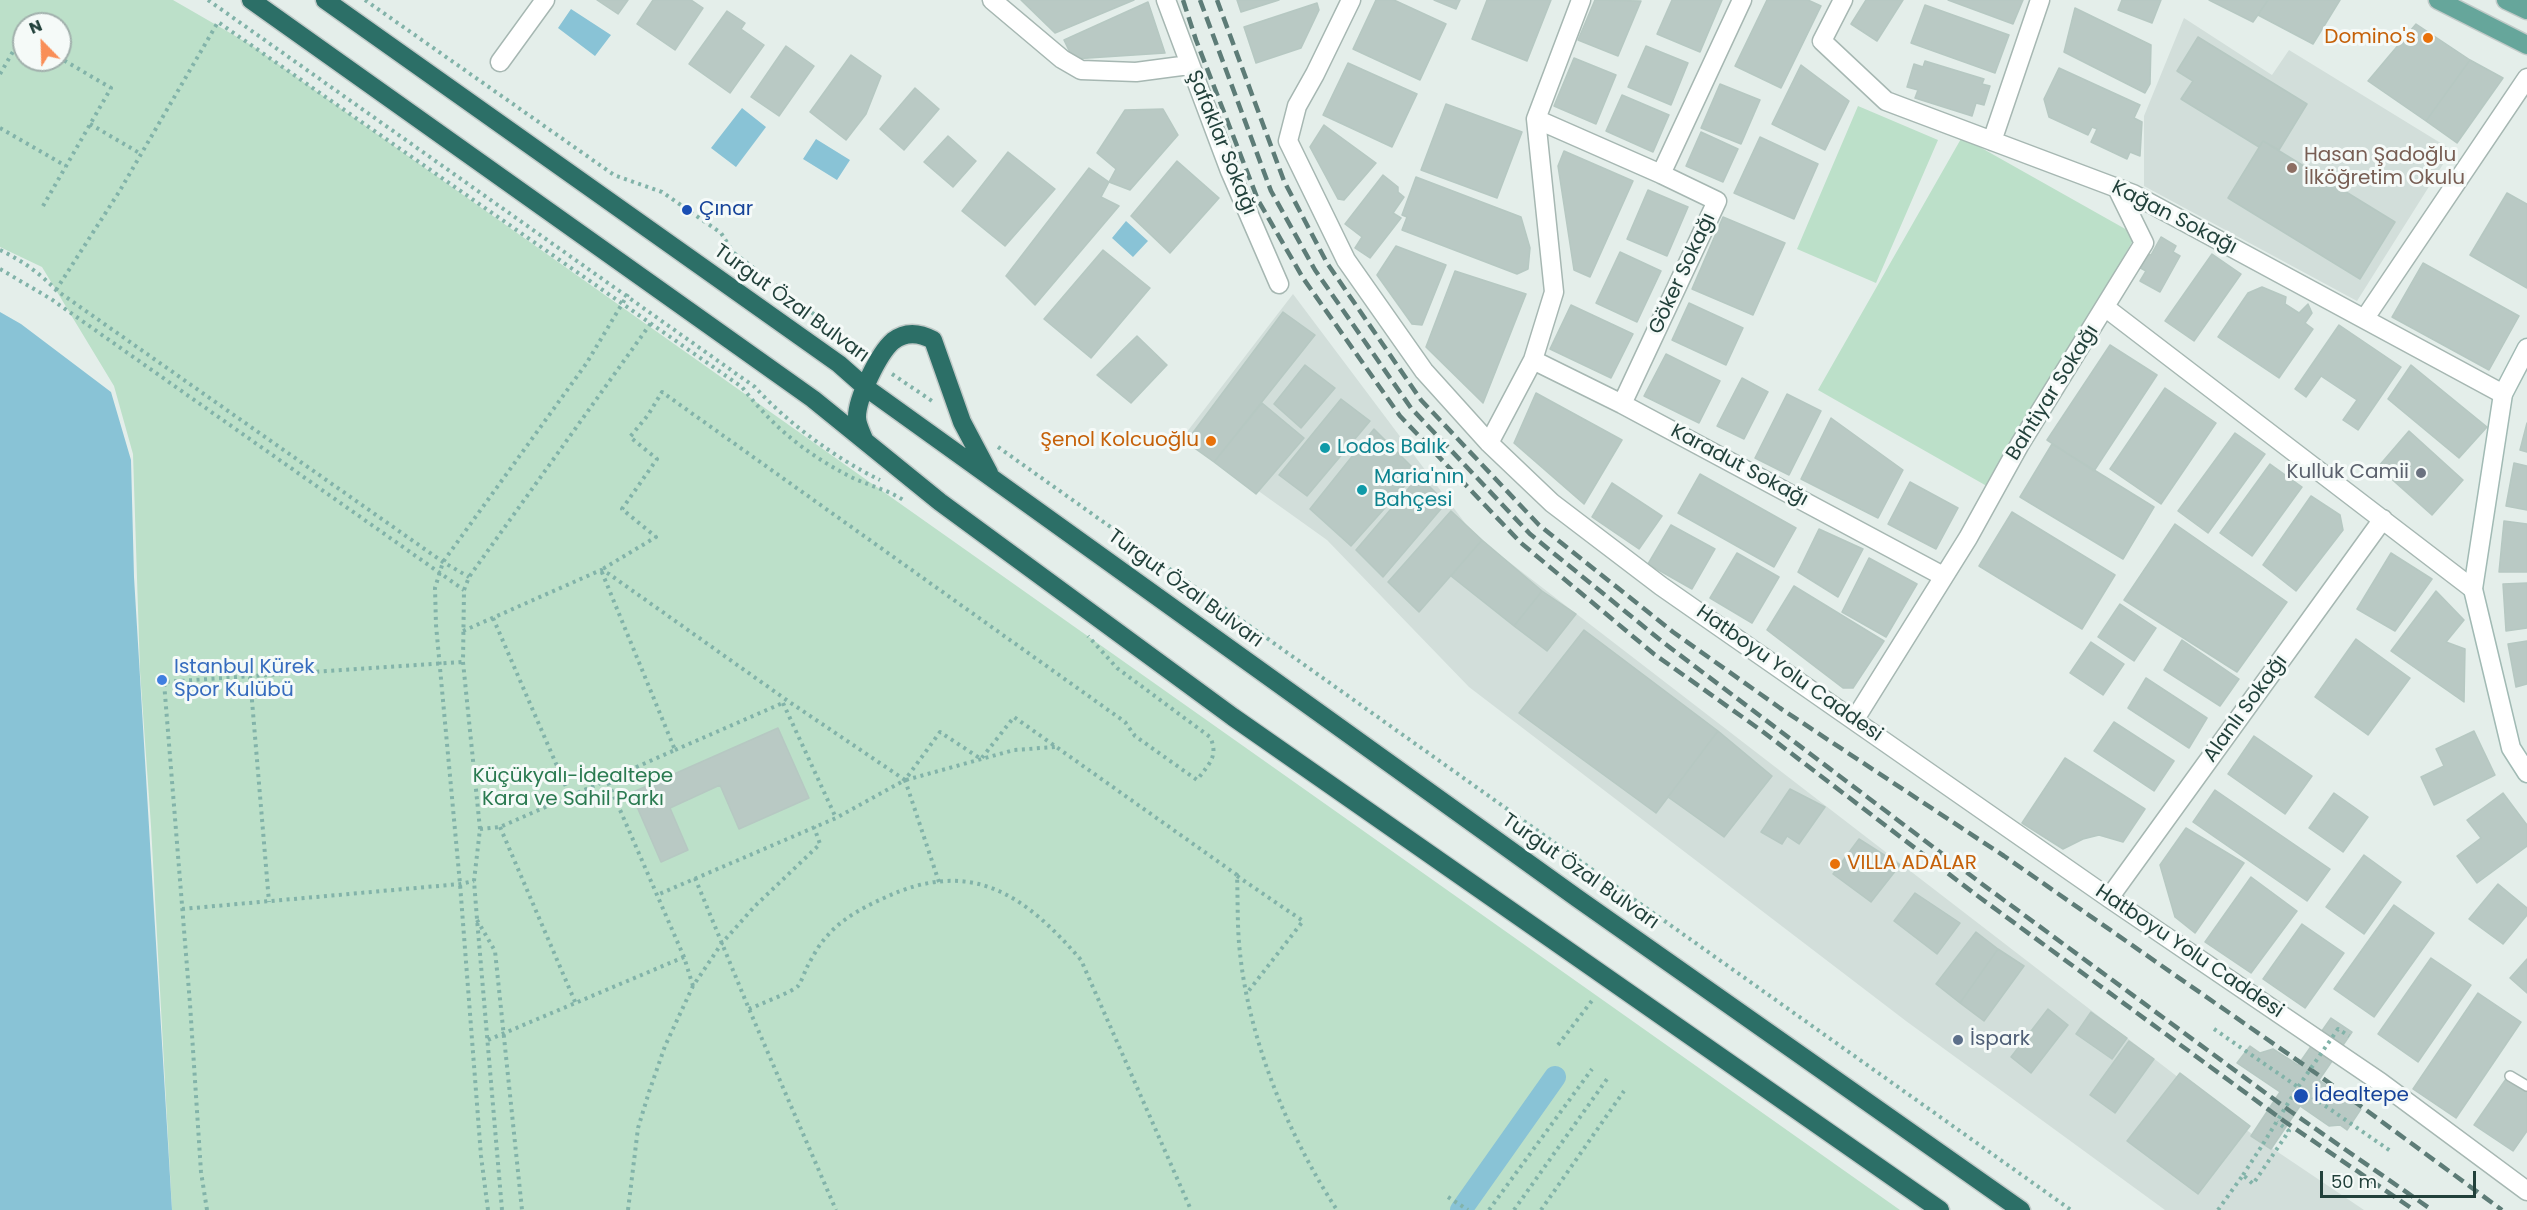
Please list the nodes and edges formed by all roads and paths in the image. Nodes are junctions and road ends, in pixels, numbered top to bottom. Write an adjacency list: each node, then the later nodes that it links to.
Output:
1 (208, 0): 30 (path)
2 (251, 0): 37 (highway)
3 (325, 0): 48 (highway, Turgut Özal Bulvarı)
4 (365, 0): 34 (path)
5 (545, 0): 18 (street)
6 (992, 0): 20 (street)
7 (1166, 0): 20 (street, Şafaklar Sokağı)
8 (1351, 0): 53 (street, Hatboyu Yolu Caddesi)
9 (1581, 0): 23 (street)
10 (1742, 0): 29 (street)
11 (1843, 0): 26 (street, Kağan Sokağı)
12 (2040, 0): 26 (street)
13 (2438, 0): 16 (main road)
14 (2506, 0): 15 (main road)
15 (2527, 10)
16 (2527, 45)
17 (12, 53): 21 (path)
18 (500, 63)
19 (72, 65): 24 (path)
20 (1189, 65): 38 (street, Şafaklar Sokağı)
21 (0, 74)
22 (2527, 78): 42 (street)
23 (1536, 119): 29 (street, Göker Sokağı); 46 (street)
24 (90, 124): 27 (path); 28 (path)
25 (0, 128): 28 (path)
26 (1992, 141): 31 (street, Kağan Sokağı)
27 (141, 154): 39 (path); 40 (path)
28 (66, 166): 32 (path)
29 (1661, 174): 50 (street, Göker Sokağı)
30 (474, 187)
31 (2117, 188): 41 (street); 42 (street, Kağan Sokağı)
32 (43, 206)
33 (0, 250): 39 (path)
34 (734, 253): 35 (path); 44 (path)
35 (742, 262)
36 (0, 269): 60 (path)
37 (642, 277): 40 (path); 52 (highway)
38 (1280, 284)
39 (56, 290): 58 (path)
40 (623, 303): 43 (path); 58 (path)
41 (2106, 308): 57 (street, Bahtiyar Sokağı); 61 (street, Bahtiyar Sokağı)
42 (2365, 318): 49 (street, Kağan Sokağı)
43 (651, 323): 56 (path); 62 (path)
44 (854, 344)
45 (2527, 348): 49 (street)
46 (1533, 360): 50 (street, Karadut Sokağı); 53 (street)
47 (892, 373): 51 (path)
48 (866, 387): 52 (highway); 54 (highway, Turgut Özal Bulvarı); 54 (highway)
49 (2503, 394): 63 (street)
50 (1622, 404): 61 (street, Karadut Sokağı)
51 (937, 405)
52 (864, 440): 129 (highway)
53 (1489, 443): 72 (street, Hatboyu Yolu Caddesi)
54 (992, 478): 130 (highway, Turgut Özal Bulvarı)
55 (1048, 483): 131 (path)
56 (911, 506)
57 (2383, 519): 63 (street, Bahtiyar Sokağı); 90 (street, Alanlı Sokağı)
58 (443, 562): 60 (path); 62 (path)
59 (601, 570): 65 (path); 66 (path); 71 (path); 74 (path)
60 (438, 573): 64 (path); 69 (path)
61 (1943, 576): 72 (street, Bahtiyar Sokağı)
62 (469, 577): 64 (path)
63 (2473, 589): 76 (street)
64 (464, 590): 67 (path)
65 (493, 618): 67 (path); 79 (path)
66 (1082, 630)
67 (463, 631): 68 (path)
68 (463, 662): 69 (path); 83 (path)
69 (440, 663): 70 (path); 88 (path)
70 (250, 677): 91 (path); 92 (path)
71 (785, 702): 74 (path); 78 (path); 80 (path)
72 (1855, 719): 90 (street, Hatboyu Yolu Caddesi)
73 (1055, 747): 75 (path); 75 (path); 84 (path)
74 (675, 750): 77 (path)
75 (981, 759): 78 (path); 78 (path)
76 (2527, 773)
77 (607, 780): 79 (path); 89 (path)
78 (905, 780): 80 (path); 87 (path)
79 (570, 796): 81 (path)
80 (836, 818): 82 (path)
81 (500, 827): 83 (path); 99 (path)
82 (814, 827): 85 (path); 94 (path)
83 (480, 830): 86 (path)
84 (1237, 875): 97 (path); 97 (path)
85 (695, 878): 89 (path); 94 (path)
86 (474, 881): 88 (path); 93 (path)
87 (939, 882): 100 (path); 123 (path)
88 (460, 884): 91 (path); 118 (path)
89 (657, 895): 95 (path)
90 (2109, 898): 115 (street, Hatboyu Yolu Caddesi)
91 (269, 902): 92 (path)
92 (182, 909): 117 (path)
93 (477, 919): 102 (path); 104 (path)
94 (723, 943): 96 (path); 100 (path)
95 (684, 957): 96 (path); 99 (path)
96 (693, 986): 121 (path)
97 (1247, 993): 124 (path)
98 (1594, 998): 105 (path)
99 (576, 1004): 102 (path)
100 (749, 1009): 122 (path)
101 (2214, 1029): 110 (path)
102 (505, 1034): 104 (path); 120 (path)
103 (2349, 1036): 110 (path, bridge)
104 (488, 1040): 119 (path)
105 (1558, 1045)
106 (1592, 1069): 126 (path)
107 (2511, 1076): 109 (lane)
108 (1607, 1079): 127 (path)
109 (2527, 1086)
110 (2298, 1087): 112 (path, bridge); 113 (path)
111 (1624, 1091): 128 (path)
112 (2277, 1122): 114 (path, bridge); 114 (path)
113 (2392, 1152)
114 (2243, 1175): 132 (path)
115 (2527, 1191)
116 (1448, 1197): 125 (path)
117 (207, 1210)
118 (488, 1210)
119 (502, 1210)
120 (522, 1210)
121 (628, 1210)
122 (836, 1210)
123 (1191, 1210)
124 (1337, 1210)
125 (1468, 1210)
126 (1489, 1210)
127 (1514, 1210)
128 (1540, 1210)
129 (1940, 1210)
130 (2021, 1210)
131 (2071, 1210)
132 (2218, 1210)

